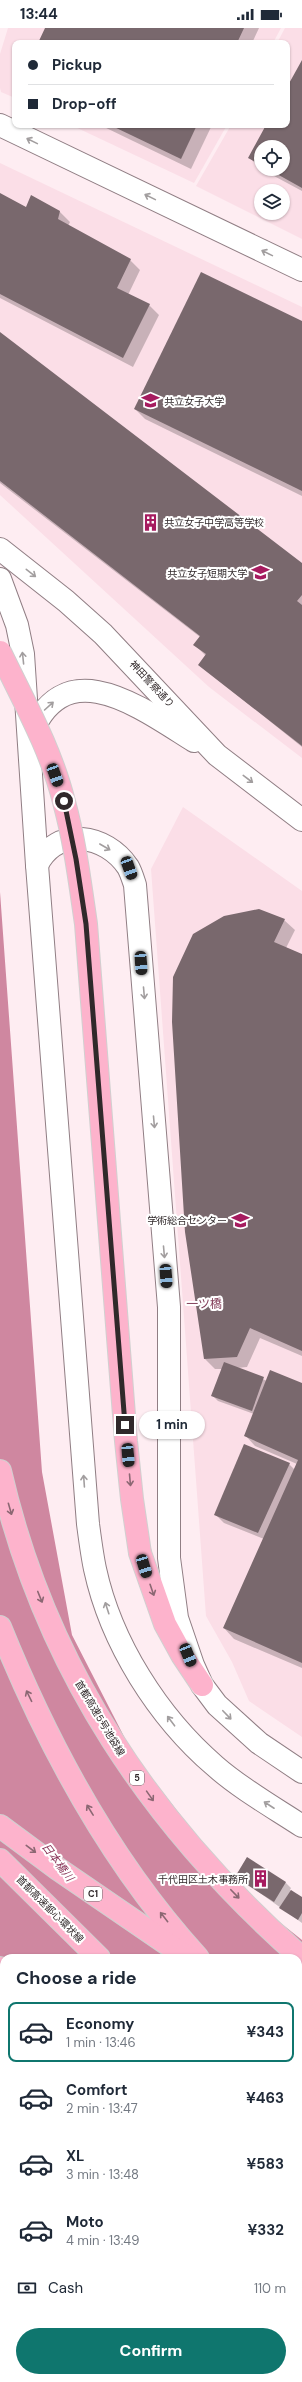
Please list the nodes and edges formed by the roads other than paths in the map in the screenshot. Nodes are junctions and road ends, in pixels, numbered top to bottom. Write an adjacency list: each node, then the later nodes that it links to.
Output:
1 (0, 125): 2 (street, one-way to 1)
2 (302, 270)
3 (0, 550): 7 (street, 神田警察通り, one-way to 7)
4 (0, 578): 6 (street, one-way to 4)
5 (0, 652): 12 (highway, one-way to 12, bridge)
6 (30, 738): 7 (street, one-way to 7); 9 (street)
7 (217, 755): 8 (street, 神田警察通り, one-way to 8)
8 (302, 820)
9 (37, 865): 12 (street, one-way to 12); 15 (street, one-way to 9)
10 (0, 1471): 20 (highway, 首都高速5号池袋線 / 5, one-way to 20)
11 (0, 1627): 19 (highway, one-way to 11)
12 (202, 1685): 13 (street, one-way to 13)
13 (302, 1772)
14 (0, 1826): 18 (highway, C1, one-way to 18)
15 (302, 1826)
16 (0, 1860): 17 (highway, 首都高速都心環状線)
17 (95, 1954)
18 (182, 1954)
19 (195, 1954)
20 (297, 1954)

